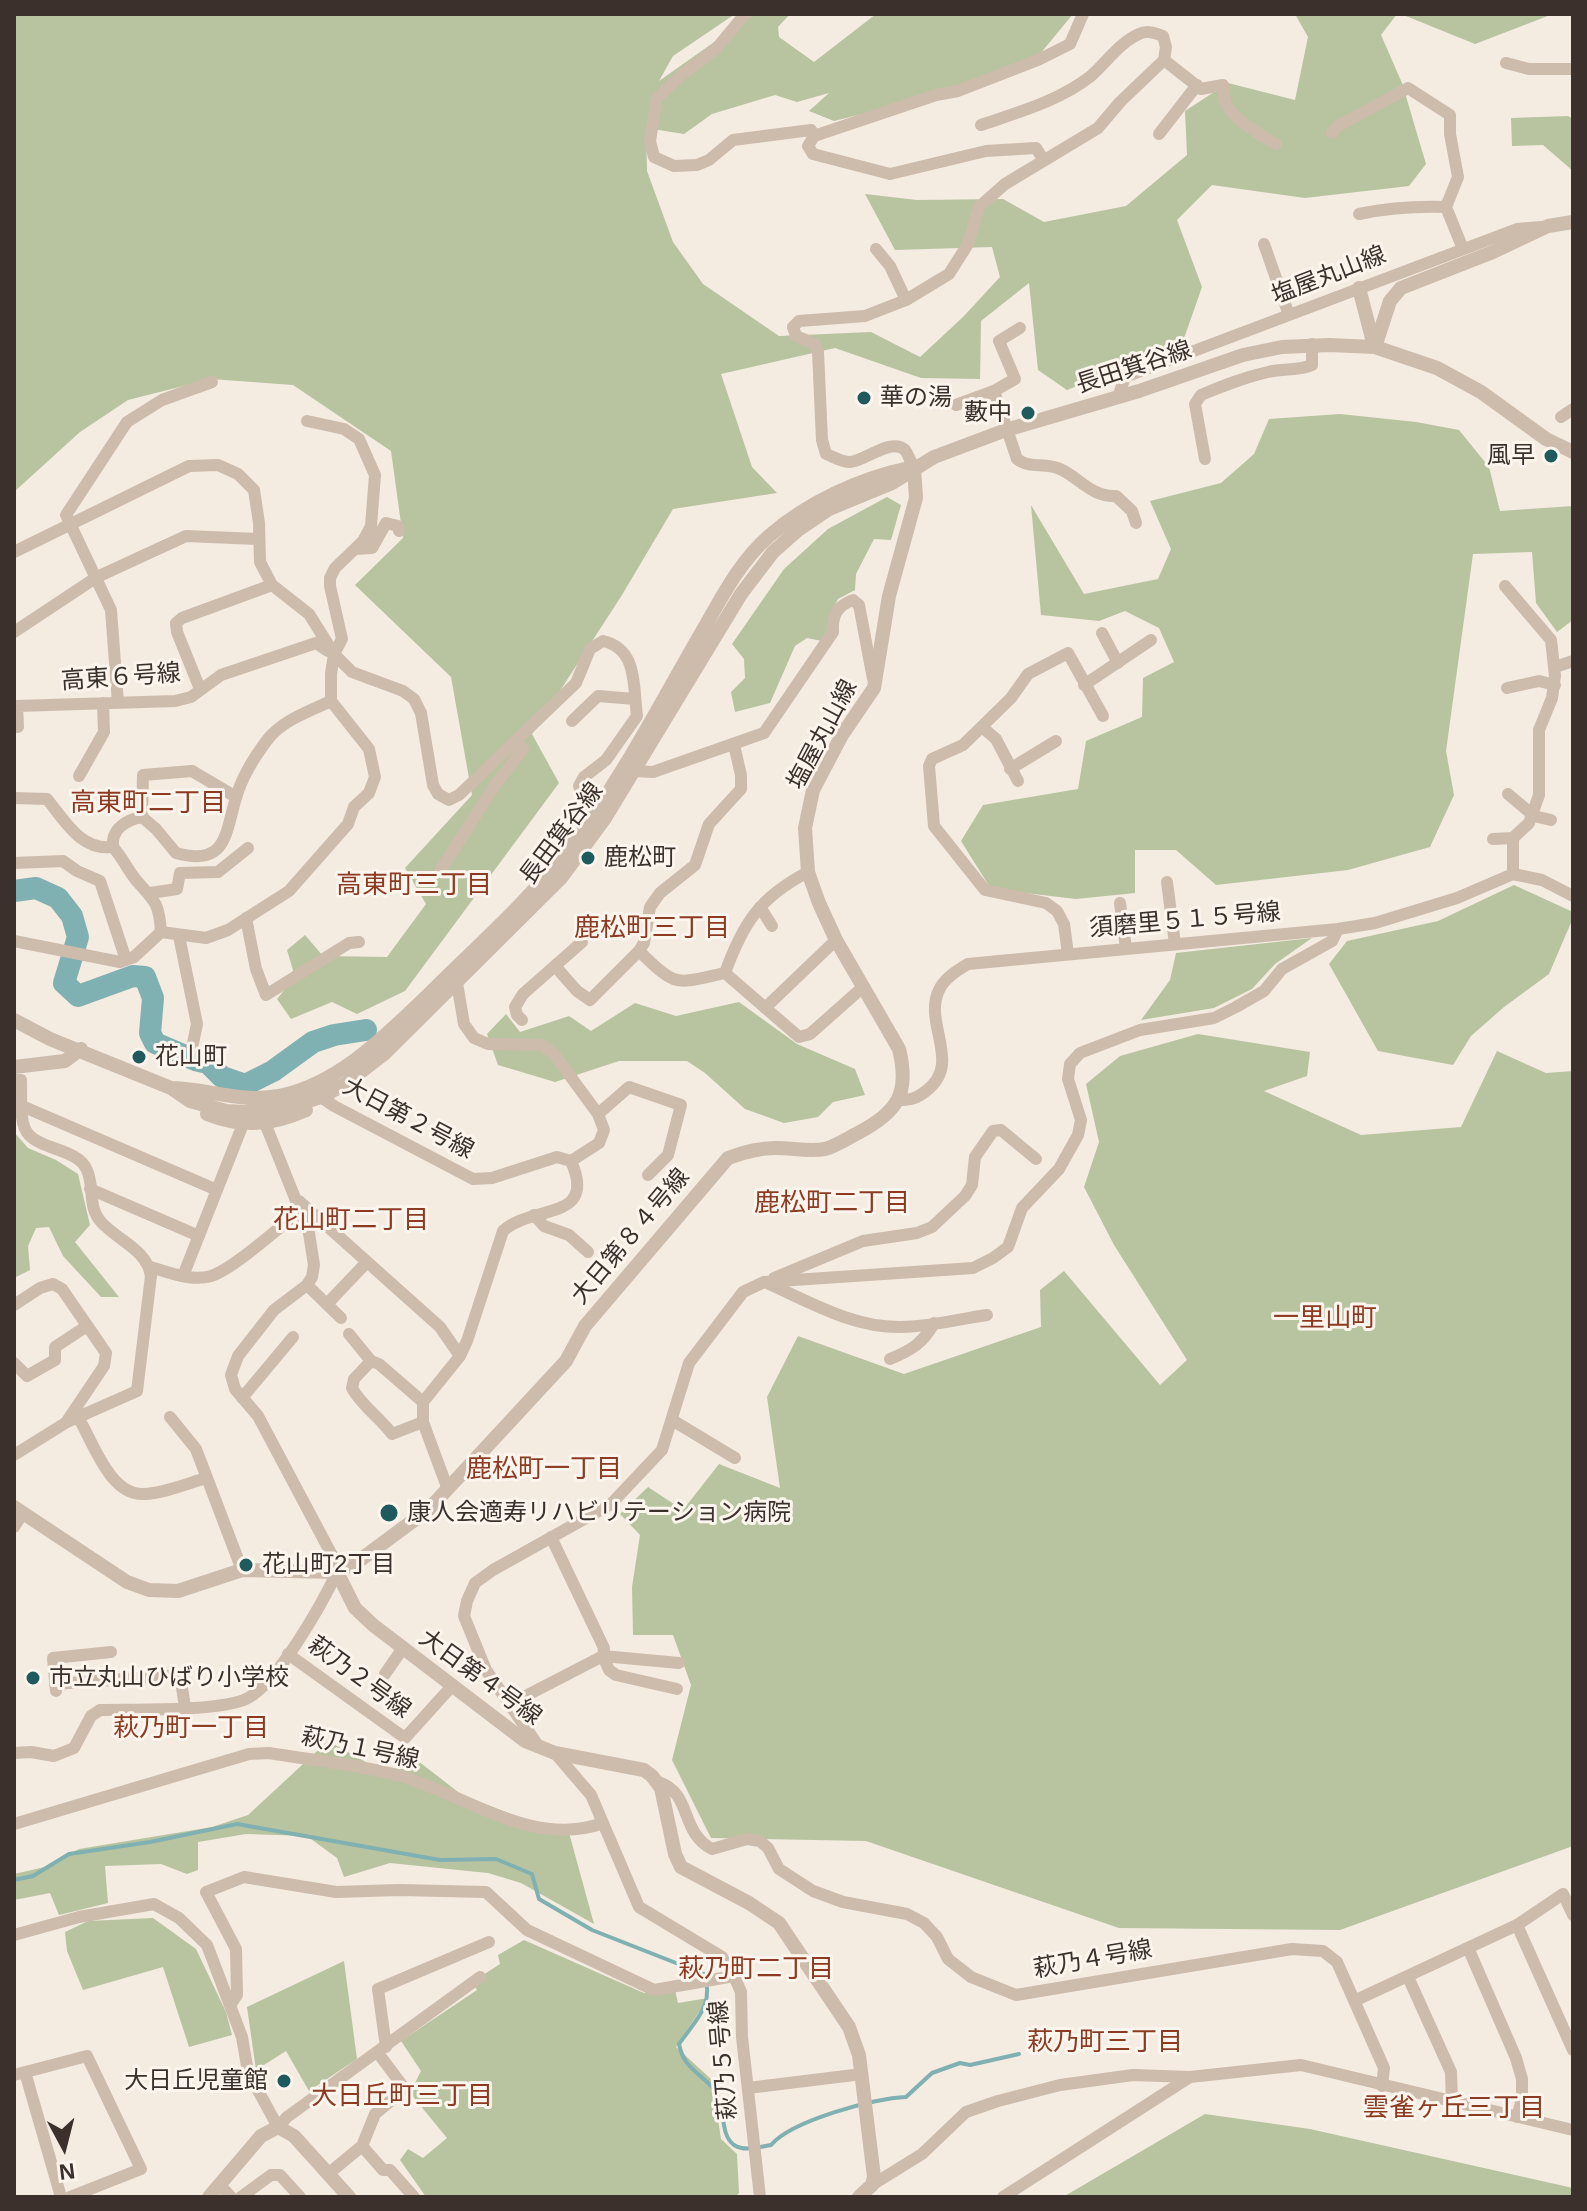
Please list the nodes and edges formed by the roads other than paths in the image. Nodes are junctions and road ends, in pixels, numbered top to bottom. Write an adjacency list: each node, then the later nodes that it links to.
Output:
1 (745, 14): 10 (street)
2 (1083, 14): 10 (street)
3 (1164, 60): 6 (street); 7 (street); 12 (street)
4 (1506, 63): 5 (street)
5 (1573, 69)
6 (1197, 85): 9 (street); 11 (street)
7 (981, 125)
8 (1332, 133): 13 (street)
9 (1159, 134)
10 (814, 136): 12 (street)
11 (1276, 144)
12 (1043, 159): 21 (street)
13 (1446, 207): 14 (street); 19 (street)
14 (1359, 214)
15 (1573, 222): 16 (street, 塩屋丸山線)
16 (1548, 226): 19 (street, 塩屋丸山線); 25 (street)
17 (1264, 244): 22 (street)
18 (876, 249): 21 (street)
19 (1463, 249): 20 (street, 塩屋丸山線)
20 (1359, 288): 22 (street, 塩屋丸山線); 25 (street)
21 (906, 300): 36 (street)
22 (1289, 315): 28 (street, 塩屋丸山線)
23 (1020, 328): 27 (street)
24 (1312, 344): 25 (street, 長田箕谷線); 28 (street, 長田箕谷線); 35 (street)
25 (1375, 347): 34 (street, 長田箕谷線)
26 (212, 382): 38 (street)
27 (994, 391): 29 (street); 33 (street)
28 (1118, 397): 33 (street, 長田箕谷線)
29 (956, 405)
30 (1573, 409): 31 (street)
31 (1561, 417)
32 (307, 421): 41 (street)
33 (1006, 430): 36 (street, 長田箕谷線); 37 (street)
34 (1573, 452)
35 (1205, 459)
36 (914, 467): 55 (street, 塩屋丸山線); 70 (street, 長田箕谷線); 76 (street, 長田箕谷線)
37 (1136, 523)
38 (70, 524): 40 (street); 42 (street); 43 (street)
39 (399, 531): 41 (street)
40 (258, 539): 43 (street); 44 (street)
41 (355, 549): 49 (street)
42 (14, 552)
43 (97, 577): 46 (street); 61 (street)
44 (272, 585): 49 (street); 57 (street)
45 (1505, 586): 52 (street)
46 (14, 632)
47 (1102, 633): 51 (street)
48 (1151, 640): 51 (street)
49 (334, 654): 57 (street, 高東６号線); 59 (street); 66 (street)
50 (1573, 661): 52 (street)
51 (1118, 663): 53 (street)
52 (1555, 667): 54 (street)
53 (1084, 685): 62 (street); 65 (street)
54 (1555, 685): 56 (street); 77 (street)
55 (874, 688): 68 (street); 86 (street, 塩屋丸山線)
56 (1507, 688)
57 (200, 689): 61 (street, 高東６号線)
58 (635, 699): 63 (street); 66 (street); 76 (street)
59 (331, 701): 74 (street); 93 (street)
60 (103, 703): 61 (street, 高東６号線); 64 (street, 高東６号線); 71 (street)
61 (118, 703)
62 (1103, 716)
63 (572, 721)
64 (14, 727)
65 (982, 727): 69 (street); 105 (street)
66 (516, 741): 85 (street)
67 (1056, 741): 69 (street)
68 (734, 745): 70 (street); 104 (street)
69 (1010, 769): 72 (street)
70 (634, 771): 109 (street, 長田箕谷線)
71 (79, 776)
72 (1018, 781)
73 (1508, 794): 77 (street)
74 (236, 797): 78 (street); 78 (street)
75 (14, 798): 82 (street)
76 (595, 810): 118 (street, 長田箕谷線)
77 (1534, 816): 79 (street); 80 (street)
78 (142, 817): 82 (street)
79 (1551, 820)
80 (1513, 838): 81 (street); 87 (street)
81 (1493, 839)
82 (113, 847): 89 (street)
83 (248, 848): 89 (street)
84 (14, 863): 106 (street)
85 (440, 871)
86 (808, 872): 92 (street); 98 (street, 塩屋丸山線)
87 (1513, 874): 90 (street); 95 (street, 須磨里５１５号線)
88 (1167, 882): 102 (street)
89 (150, 893): 96 (street)
90 (1573, 896)
91 (1120, 903): 103 (street)
92 (760, 907): 94 (street); 108 (street)
93 (246, 918): 97 (street); 100 (street)
94 (772, 926)
95 (1338, 929): 102 (street, 須磨里５１５号線); 139 (street)
96 (161, 932): 97 (street); 106 (street)
97 (179, 936): 114 (street)
98 (836, 940): 110 (street, 塩屋丸山線); 111 (street)
99 (14, 941): 106 (street)
100 (359, 942)
101 (582, 942): 107 (street)
102 (1175, 944): 103 (street, 須磨里５１５号線)
103 (1126, 949): 105 (street, 須磨里５１５号線)
104 (639, 951): 107 (street); 108 (street)
105 (1068, 954): 121 (street, 須磨里５１５号線)
106 (121, 960)
107 (555, 966): 113 (street)
108 (725, 973): 111 (street)
109 (457, 983): 120 (street, 長田箕谷線); 124 (street)
110 (863, 987): 111 (street); 121 (street, 塩屋丸山線)
111 (765, 1008)
112 (14, 1020): 115 (street, 長田箕谷線)
113 (522, 1020)
114 (192, 1048)
115 (81, 1049): 116 (street); 119 (street, 長田箕谷線)
116 (14, 1067)
117 (14, 1080): 123 (street)
118 (314, 1083): 119 (street, 長田箕谷線); 120 (street, 大日第２号線)
119 (171, 1088): 122 (street, 長田箕谷線)
120 (321, 1097): 122 (street, 長田箕谷線); 125 (street); 128 (street, 大日第２号線)
121 (898, 1100): 162 (street, 大日第８４号線)
122 (190, 1101): 126 (street)
123 (22, 1106): 130 (street); 131 (street)
124 (598, 1114): 128 (street); 129 (street)
125 (265, 1123): 126 (street); 132 (street)
126 (243, 1124): 131 (street)
127 (1036, 1159): 139 (street)
128 (571, 1161): 133 (street)
129 (648, 1175)
130 (90, 1189): 134 (street); 137 (street)
131 (217, 1190): 134 (street)
132 (299, 1204): 136 (street); 138 (street); 140 (street)
133 (534, 1215): 135 (street); 149 (street)
134 (199, 1236): 138 (street)
135 (588, 1252)
136 (367, 1262): 141 (street); 149 (street)
137 (150, 1267): 138 (street); 156 (street)
138 (183, 1276)
139 (764, 1282): 145 (street); 157 (street)
140 (307, 1285): 141 (street); 153 (street)
141 (327, 1304): 144 (street)
142 (14, 1305): 146 (street)
143 (987, 1315): 145 (street)
144 (341, 1318)
145 (934, 1323): 150 (street)
146 (87, 1326): 152 (street); 156 (street)
147 (349, 1334): 151 (street)
148 (293, 1337): 153 (street)
149 (460, 1356): 154 (street)
150 (890, 1359)
151 (371, 1361): 154 (street); 158 (street)
152 (14, 1363)
153 (242, 1398): 167 (street)
154 (423, 1402): 158 (street)
155 (170, 1417): 161 (street)
156 (72, 1419): 159 (street); 161 (street)
157 (672, 1420): 160 (street); 165 (street)
158 (423, 1422): 162 (street)
159 (16, 1450)
160 (735, 1458)
161 (206, 1478): 166 (street)
162 (447, 1487): 167 (street, 大日第８４号線)
163 (19, 1510): 164 (street); 166 (street)
164 (14, 1527)
165 (551, 1537): 171 (street); 176 (street)
166 (242, 1570): 167 (street)
167 (337, 1572): 168 (street, 大日第４号線); 170 (street)
168 (403, 1648): 173 (street); 174 (street, 大日第４号線)
169 (111, 1652): 177 (street)
170 (288, 1654): 174 (street, 萩乃２号線); 177 (street)
171 (603, 1656): 172 (street); 175 (street); 176 (street)
172 (679, 1663)
173 (385, 1674)
174 (452, 1686): 178 (street, 大日第４号線)
175 (677, 1689)
176 (510, 1704): 178 (street)
177 (185, 1707): 179 (street)
178 (539, 1747): 180 (street, 大日第４号線)
179 (14, 1753)
180 (555, 1753): 181 (street, 大日第４号線); 182 (street)
181 (658, 1782): 193 (street, 萩乃４号線); 198 (street)
182 (603, 1823): 183 (street, 萩乃１号線); 190 (street)
183 (14, 1824)
184 (1568, 1890): 185 (street); 186 (street)
185 (1573, 1915)
186 (1517, 1925): 189 (street); 196 (street)
187 (14, 1935): 194 (street)
188 (489, 1942): 195 (street)
189 (1469, 1950): 192 (street); 203 (street)
190 (734, 1976): 194 (street); 201 (street, 萩乃５号線)
191 (480, 1977): 195 (street)
192 (1408, 1977): 193 (street); 202 (street)
193 (1354, 2001): 200 (street)
194 (231, 2004): 204 (street)
195 (382, 2050): 204 (street); 206 (street)
196 (1573, 2050)
197 (19, 2074): 210 (street); 211 (street)
198 (862, 2074): 201 (street); 209 (street)
199 (1190, 2077): 200 (street); 209 (street); 220 (street)
200 (1382, 2086): 202 (street)
201 (748, 2088): 218 (street, 萩乃５号線)
202 (1452, 2102): 203 (street)
203 (1517, 2117): 205 (street)
204 (278, 2127): 207 (street); 208 (street)
205 (1573, 2130)
206 (362, 2146): 207 (street); 217 (street)
207 (328, 2174): 216 (street)
208 (219, 2184): 212 (street); 213 (street)
209 (872, 2185): 219 (street)
210 (61, 2197)
211 (70, 2197)
212 (209, 2197)
213 (231, 2197)
214 (241, 2197): 215 (street)
215 (300, 2197)
216 (349, 2197)
217 (414, 2197)
218 (760, 2197)
219 (859, 2197)
220 (1003, 2197)

